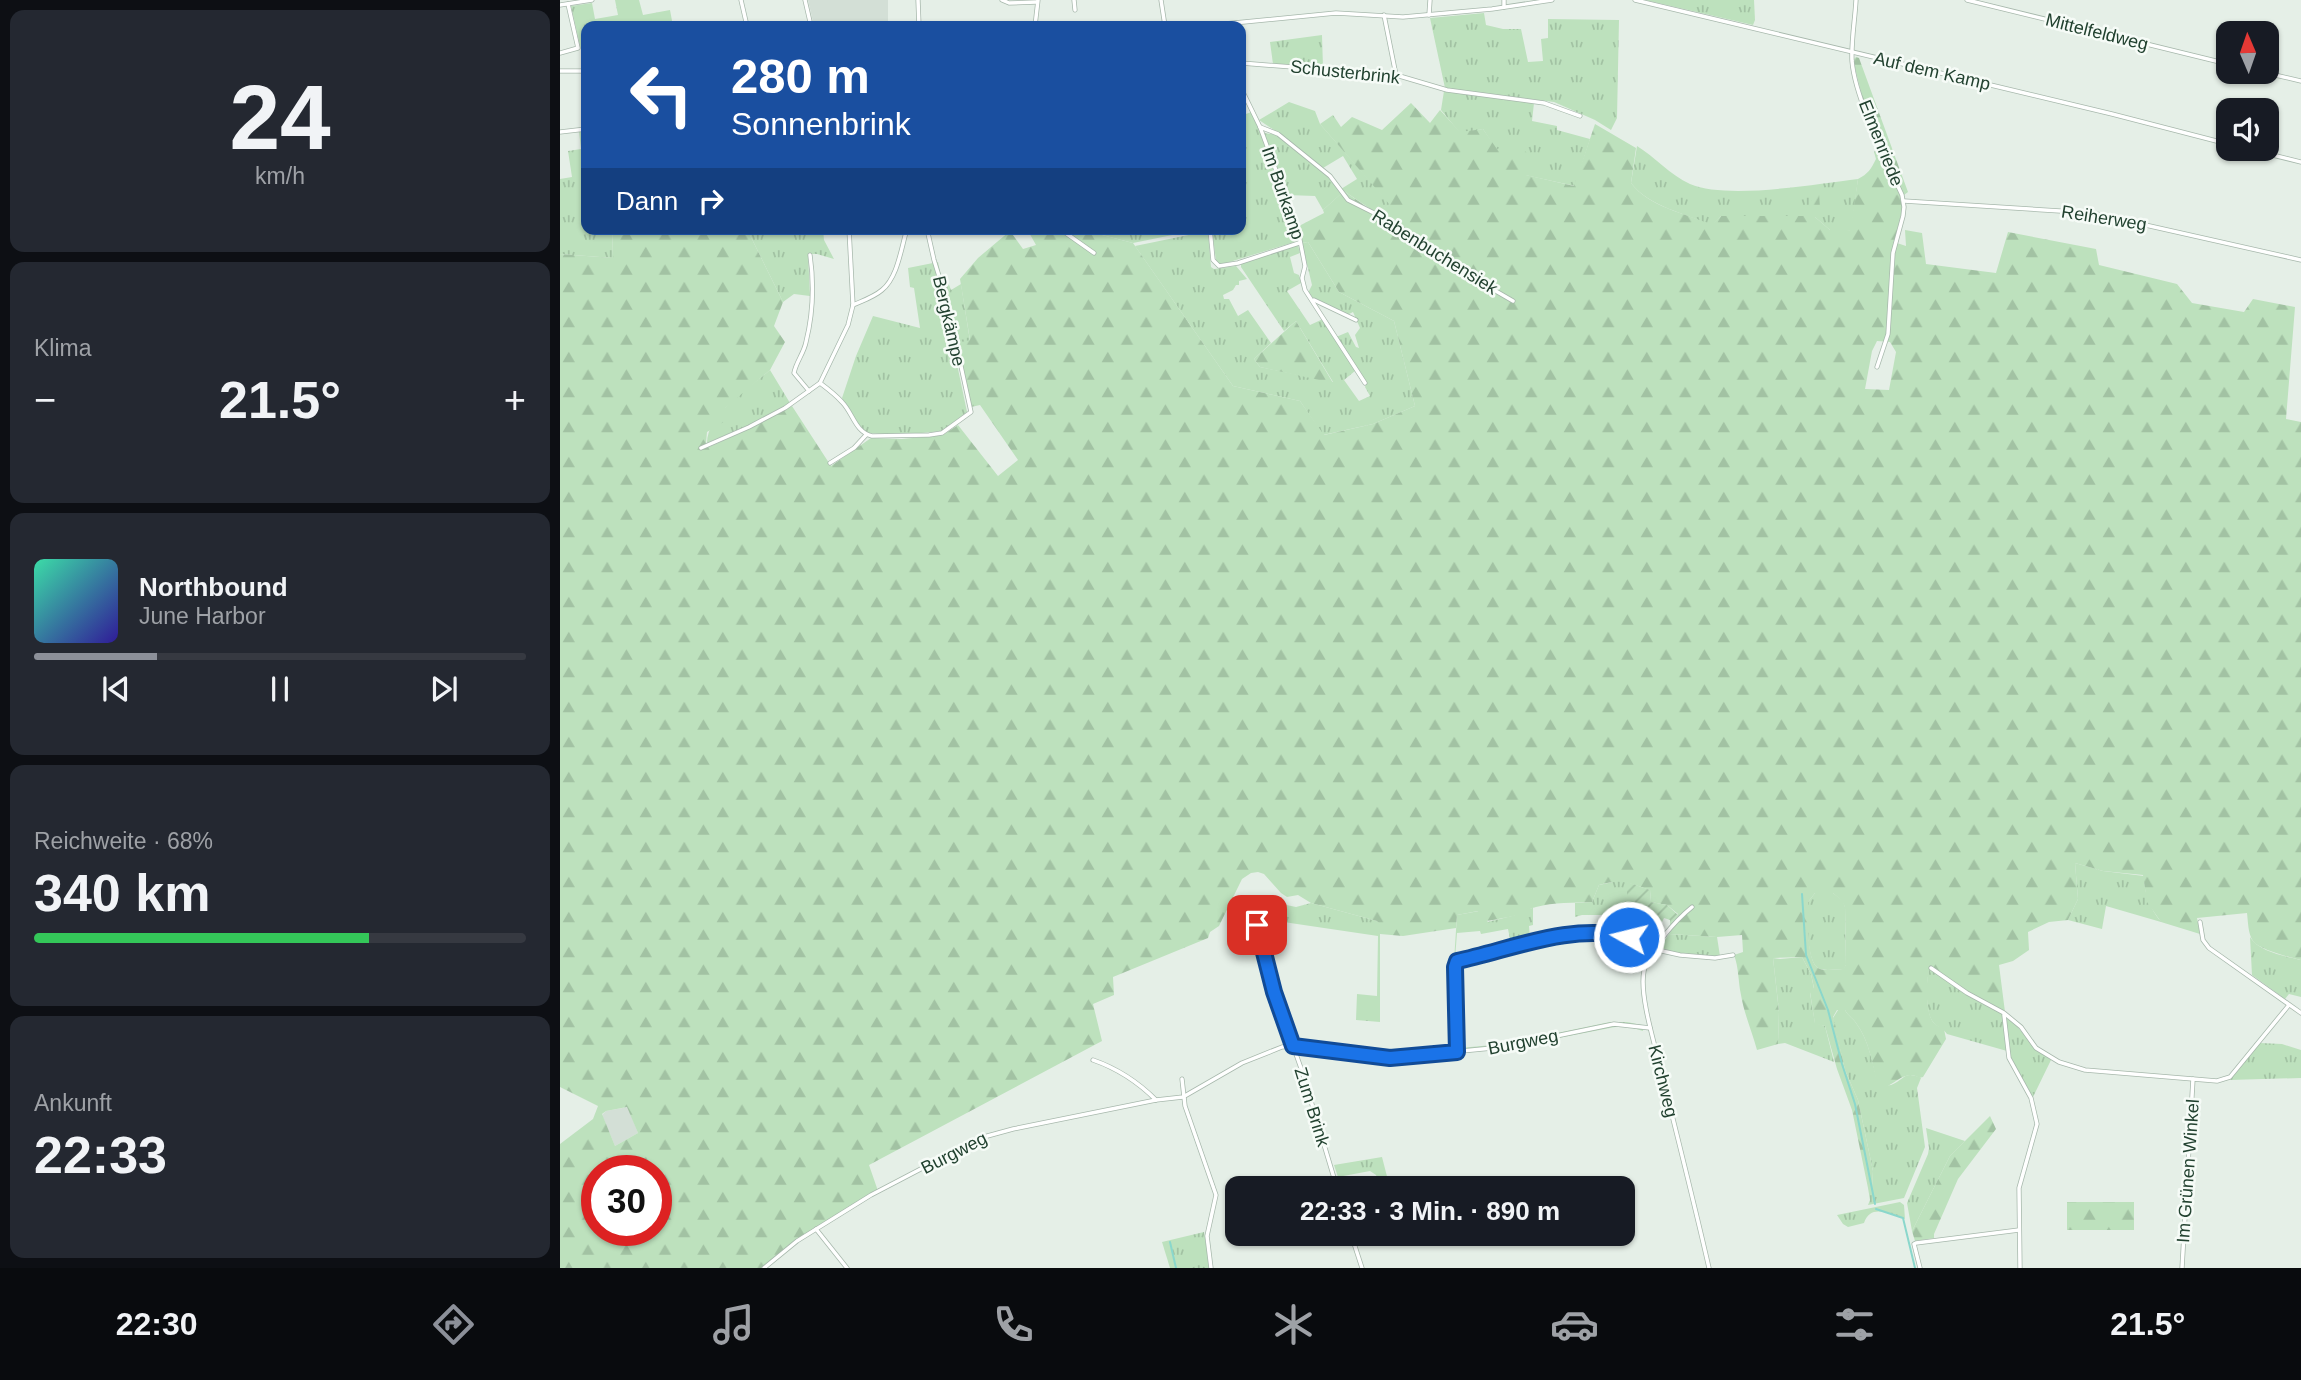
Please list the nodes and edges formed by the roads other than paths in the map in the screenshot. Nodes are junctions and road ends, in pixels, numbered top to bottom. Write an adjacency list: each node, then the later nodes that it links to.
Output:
1 (592, 0): 15 (street)
2 (741, 0): 21 (street)
3 (805, 0): 22 (street)
4 (918, 0): 23 (street)
5 (1002, 0): 14 (street)
6 (1074, 0): 18 (street)
7 (1161, 0): 25 (street)
8 (1430, 0): 20 (street)
9 (1504, 0): 17 (street)
10 (1552, 0): 17 (street)
11 (1635, 0): 28 (street, Auf dem Kamp)
12 (1856, 0): 28 (street, Elmenriede)
13 (1966, 0): 29 (street, Mittelfeldweg)
14 (1037, 1): 24 (street)
15 (568, 4): 16 (street); 27 (street)
16 (560, 5)
17 (1504, 7): 20 (street)
18 (1076, 10)
19 (1384, 15): 20 (street); 26 (street); 33 (street)
20 (1429, 15)
21 (746, 21)
22 (810, 21)
23 (919, 21)
24 (1035, 21)
25 (1164, 21)
26 (1246, 22)
27 (560, 52)
28 (1853, 53): 41 (street, Auf dem Kamp); 44 (street, Elmenriede)
29 (2216, 61)
30 (1246, 63): 33 (street, Schusterbrink)
31 (560, 71): 32 (street)
32 (581, 71)
33 (1396, 75): 37 (street, Schusterbrink)
34 (2279, 76): 35 (street)
35 (2301, 81)
36 (1246, 99): 38 (street, Im Burkamp)
37 (1580, 116)
38 (1260, 127): 50 (street, Im Burkamp); 55 (street, Rabenbuchensiek)
39 (581, 130): 40 (street)
40 (560, 132)
41 (2216, 141)
42 (2279, 157): 43 (street)
43 (2301, 162)
44 (1904, 201): 53 (street, Reiherweg); 58 (street, Elmenriede)
45 (849, 235): 56 (street)
46 (905, 235): 56 (street)
47 (929, 235): 62 (street, Bergkämpe)
48 (1068, 235): 51 (street)
49 (1211, 235): 50 (street)
50 (1300, 243): 54 (street, Im Burkamp)
51 (1094, 253)
52 (810, 254): 61 (street)
53 (2301, 260)
54 (1312, 300): 57 (street); 60 (street, Im Burkamp)
55 (1513, 301)
56 (853, 305): 59 (street)
57 (1356, 320)
58 (1877, 368)
59 (820, 383): 61 (street); 62 (street)
60 (1365, 383)
61 (809, 391): 63 (street)
62 (866, 435): 64 (street)
63 (702, 448)
64 (830, 463)
65 (1252, 905): 75 (street, Zum Brink)
66 (1692, 907): 68 (street, Kirchweg)
67 (2200, 922): 71 (street)
68 (1657, 948): 69 (street); 74 (street, Kirchweg); 76 (street)
69 (1733, 955)
70 (1931, 968): 72 (street)
71 (2289, 1005): 73 (street); 79 (street, Im Grünen Winkel)
72 (2004, 1013): 79 (street); 84 (street)
73 (2301, 1013)
74 (1650, 1028): 76 (street, Burgweg); 90 (street, Kirchweg)
75 (1293, 1046): 76 (street, Burgweg); 80 (street, Burgweg); 82 (street, Zum Brink)
76 (1457, 1052)
77 (1093, 1060): 81 (street)
78 (1182, 1079): 80 (street)
79 (2193, 1079): 93 (street, Im Grünen Winkel)
80 (1184, 1097): 81 (street, Burgweg); 88 (street)
81 (1156, 1100): 83 (street, Burgweg)
82 (1333, 1176)
83 (816, 1229): 86 (street, Burgweg); 87 (street)
84 (2019, 1230): 91 (street); 92 (street)
85 (1355, 1246): 89 (street)
86 (764, 1268)
87 (847, 1268)
88 (1211, 1268)
89 (1362, 1268)
90 (1709, 1268)
91 (1920, 1268)
92 (2020, 1268)
93 (2182, 1268)

